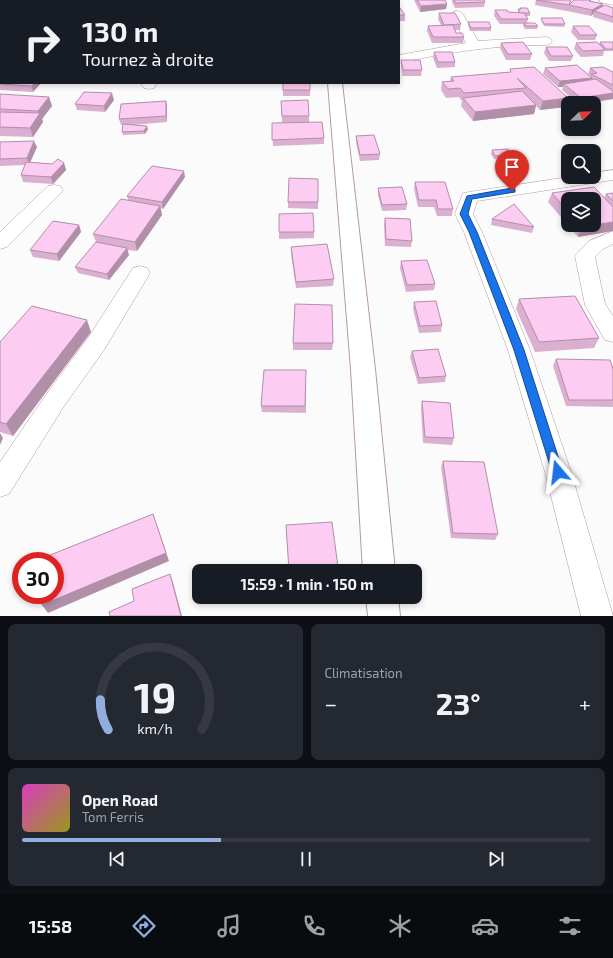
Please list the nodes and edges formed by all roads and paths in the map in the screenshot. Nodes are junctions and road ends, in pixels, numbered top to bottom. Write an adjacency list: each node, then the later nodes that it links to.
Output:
1 (604, 0): 2 (street)
2 (613, 2)
3 (457, 14): 5 (street)
4 (546, 41): 5 (street)
5 (472, 44): 6 (street)
6 (400, 59)
7 (335, 84): 15 (street)
8 (613, 175): 18 (street)
9 (54, 190): 11 (street)
10 (613, 237): 13 (street)
11 (0, 243)
12 (140, 273): 14 (street)
13 (613, 334)
14 (0, 485)
15 (378, 564)
16 (383, 604): 17 (street)
17 (384, 616)
18 (597, 616)

